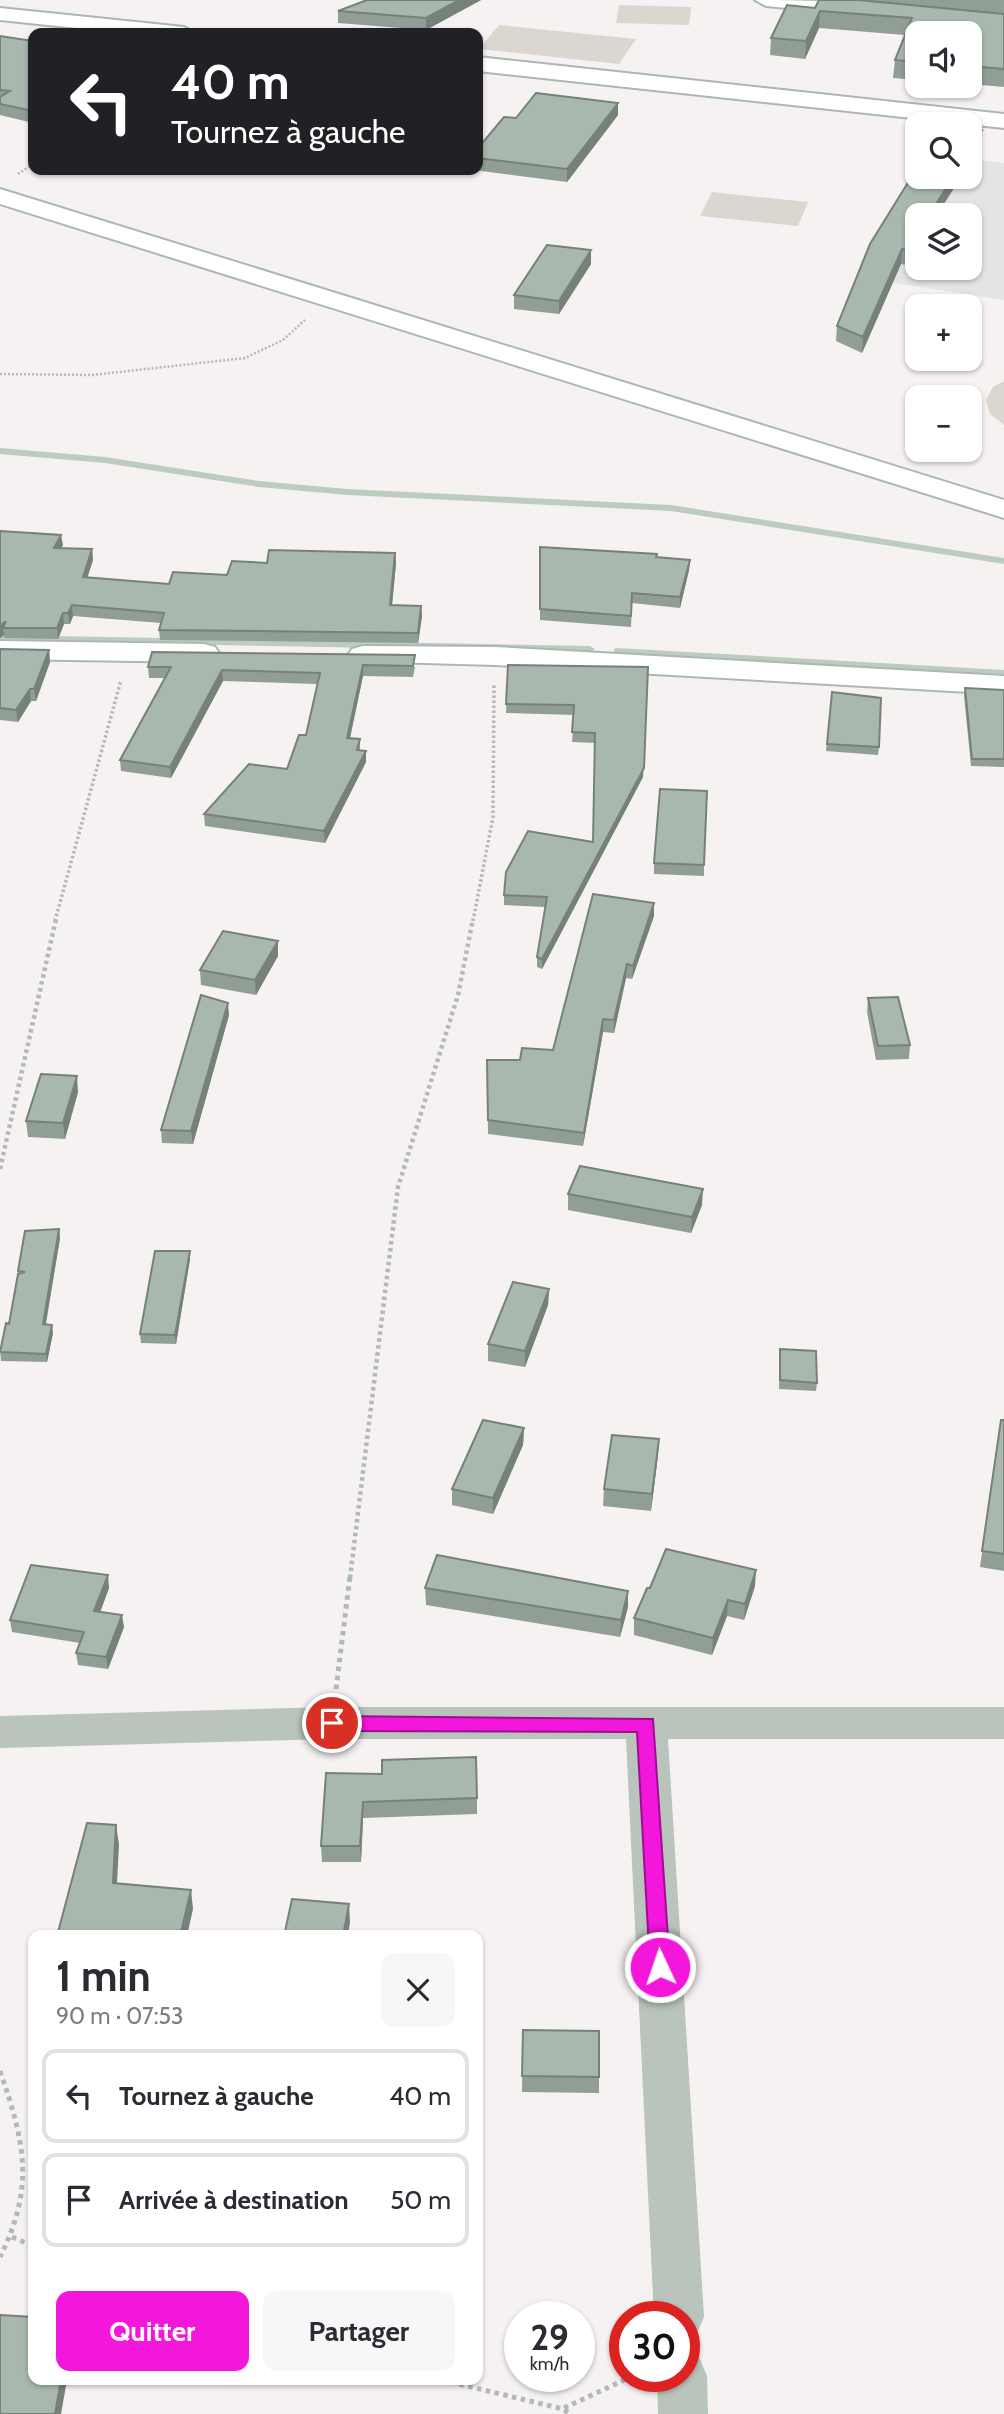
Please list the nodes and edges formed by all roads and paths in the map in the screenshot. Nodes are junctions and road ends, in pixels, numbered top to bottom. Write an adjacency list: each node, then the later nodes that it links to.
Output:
1 (766, 0): 2 (street)
2 (885, 12)
3 (0, 14): 5 (street)
4 (0, 26): 6 (street)
5 (136, 28)
6 (28, 29)
7 (483, 65): 9 (street)
8 (483, 81): 10 (street)
9 (1004, 121)
10 (905, 127)
11 (982, 135): 12 (street)
12 (1004, 138)
13 (0, 196): 14 (street)
14 (328, 298): 15 (path); 16 (street)
15 (0, 374)
16 (1004, 509)
17 (0, 650): 18 (street)
18 (128, 652): 19 (street); 23 (path)
19 (237, 654)
20 (332, 654): 21 (street)
21 (495, 656): 22 (street); 24 (path)
22 (1004, 685)
23 (0, 1169)
24 (332, 1723): 26 (street); 27 (street)
25 (1004, 1723): 26 (street)
26 (646, 1724): 32 (street)
27 (0, 1732)
28 (0, 2071): 29 (path)
29 (12, 2237): 30 (path); 31 (path)
30 (28, 2244)
31 (0, 2258)
32 (678, 2301)
33 (463, 2385): 36 (path)
34 (609, 2387): 36 (path)
35 (682, 2392): 38 (street)
36 (563, 2409): 37 (path)
37 (570, 2414)
38 (683, 2414)

